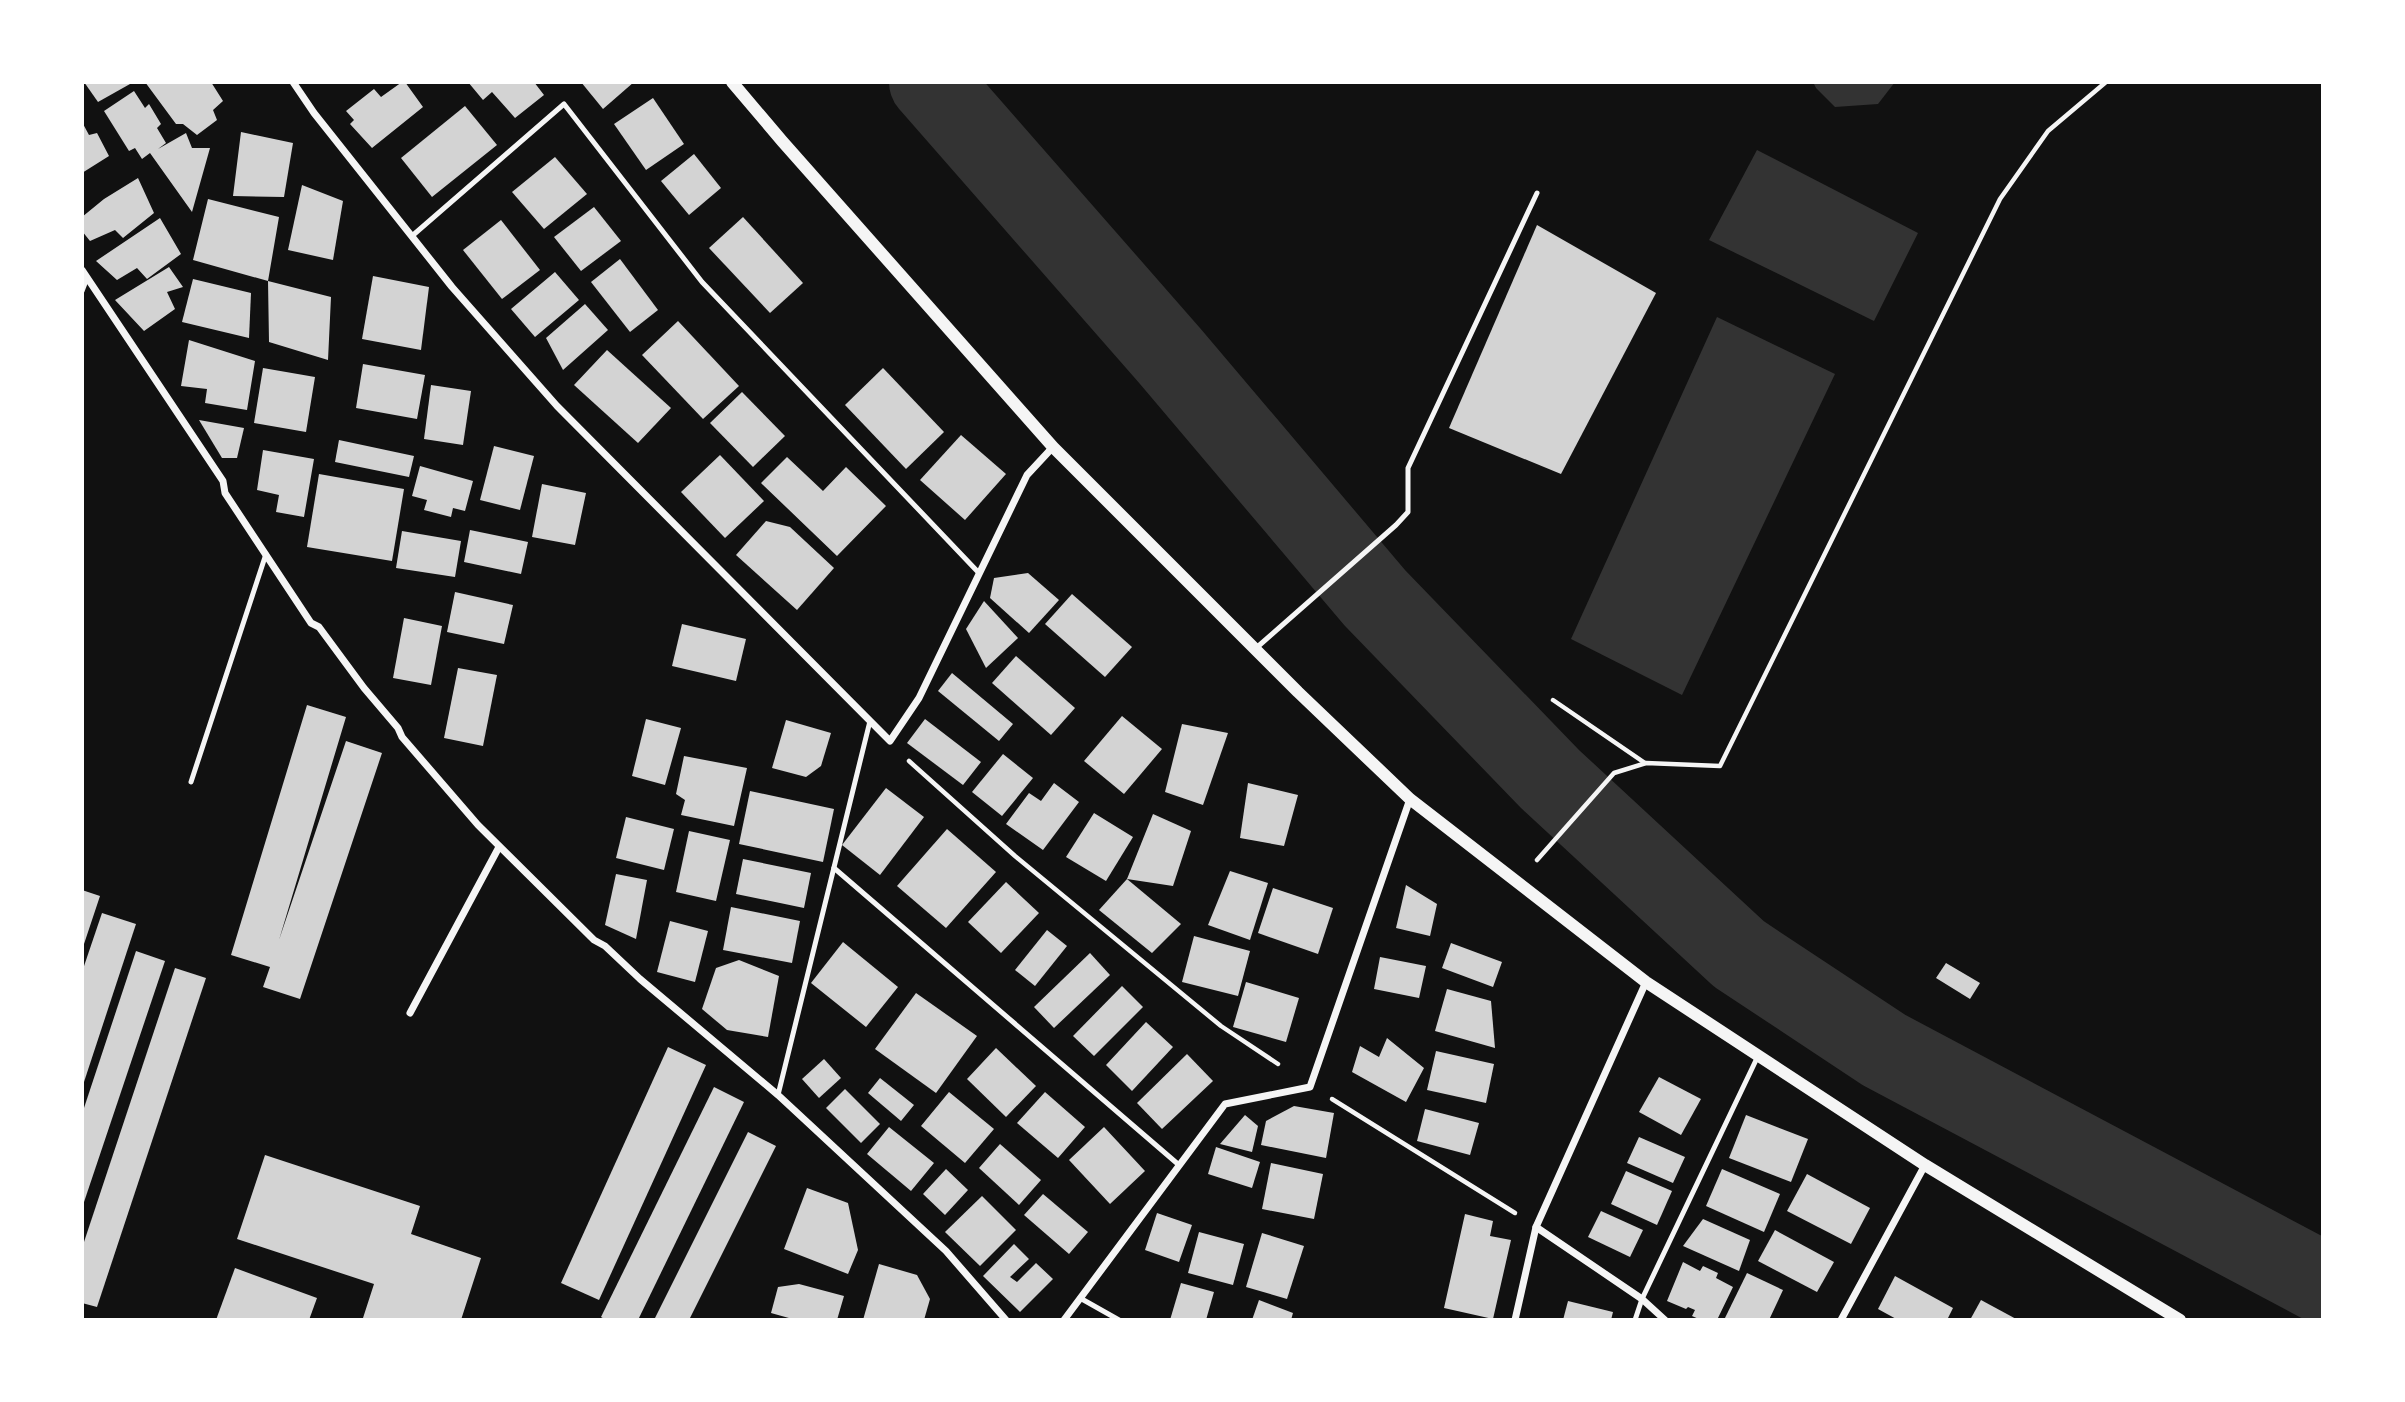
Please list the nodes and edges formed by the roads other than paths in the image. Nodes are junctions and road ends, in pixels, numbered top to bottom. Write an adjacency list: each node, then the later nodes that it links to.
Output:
1 (293, 82): 4 (street)
2 (732, 82): 7 (street)
3 (1537, 193): 10 (lane)
4 (412, 236): 9 (lane); 11 (street)
5 (85, 274): 6 (lane); 8 (street)
6 (82, 291)
7 (1053, 447): 9 (street); 10 (street)
8 (265, 554): 12 (lane); 14 (street)
9 (978, 572): 11 (street)
10 (1255, 649): 13 (street)
11 (870, 721): 15 (lane)
12 (191, 782)
13 (1410, 799): 16 (street); 20 (street)
14 (499, 846): 17 (street); 19 (street)
15 (834, 868): 19 (lane); 20 (lane)
16 (1646, 982): 18 (street); 22 (street)
17 (410, 1013)
18 (1758, 1056): 21 (street); 24 (lane)
19 (778, 1095): 25 (street)
20 (1179, 1165): 23 (street)
21 (1925, 1165): 31 (street); 32 (street)
22 (1536, 1227): 24 (street); 28 (street)
23 (1080, 1298): 26 (street); 27 (lane)
24 (1642, 1299): 29 (lane); 30 (street)
25 (1006, 1320)
26 (1064, 1320)
27 (1119, 1320)
28 (1515, 1320)
29 (1635, 1320)
30 (1665, 1320)
31 (1841, 1320)
32 (2180, 1320)

